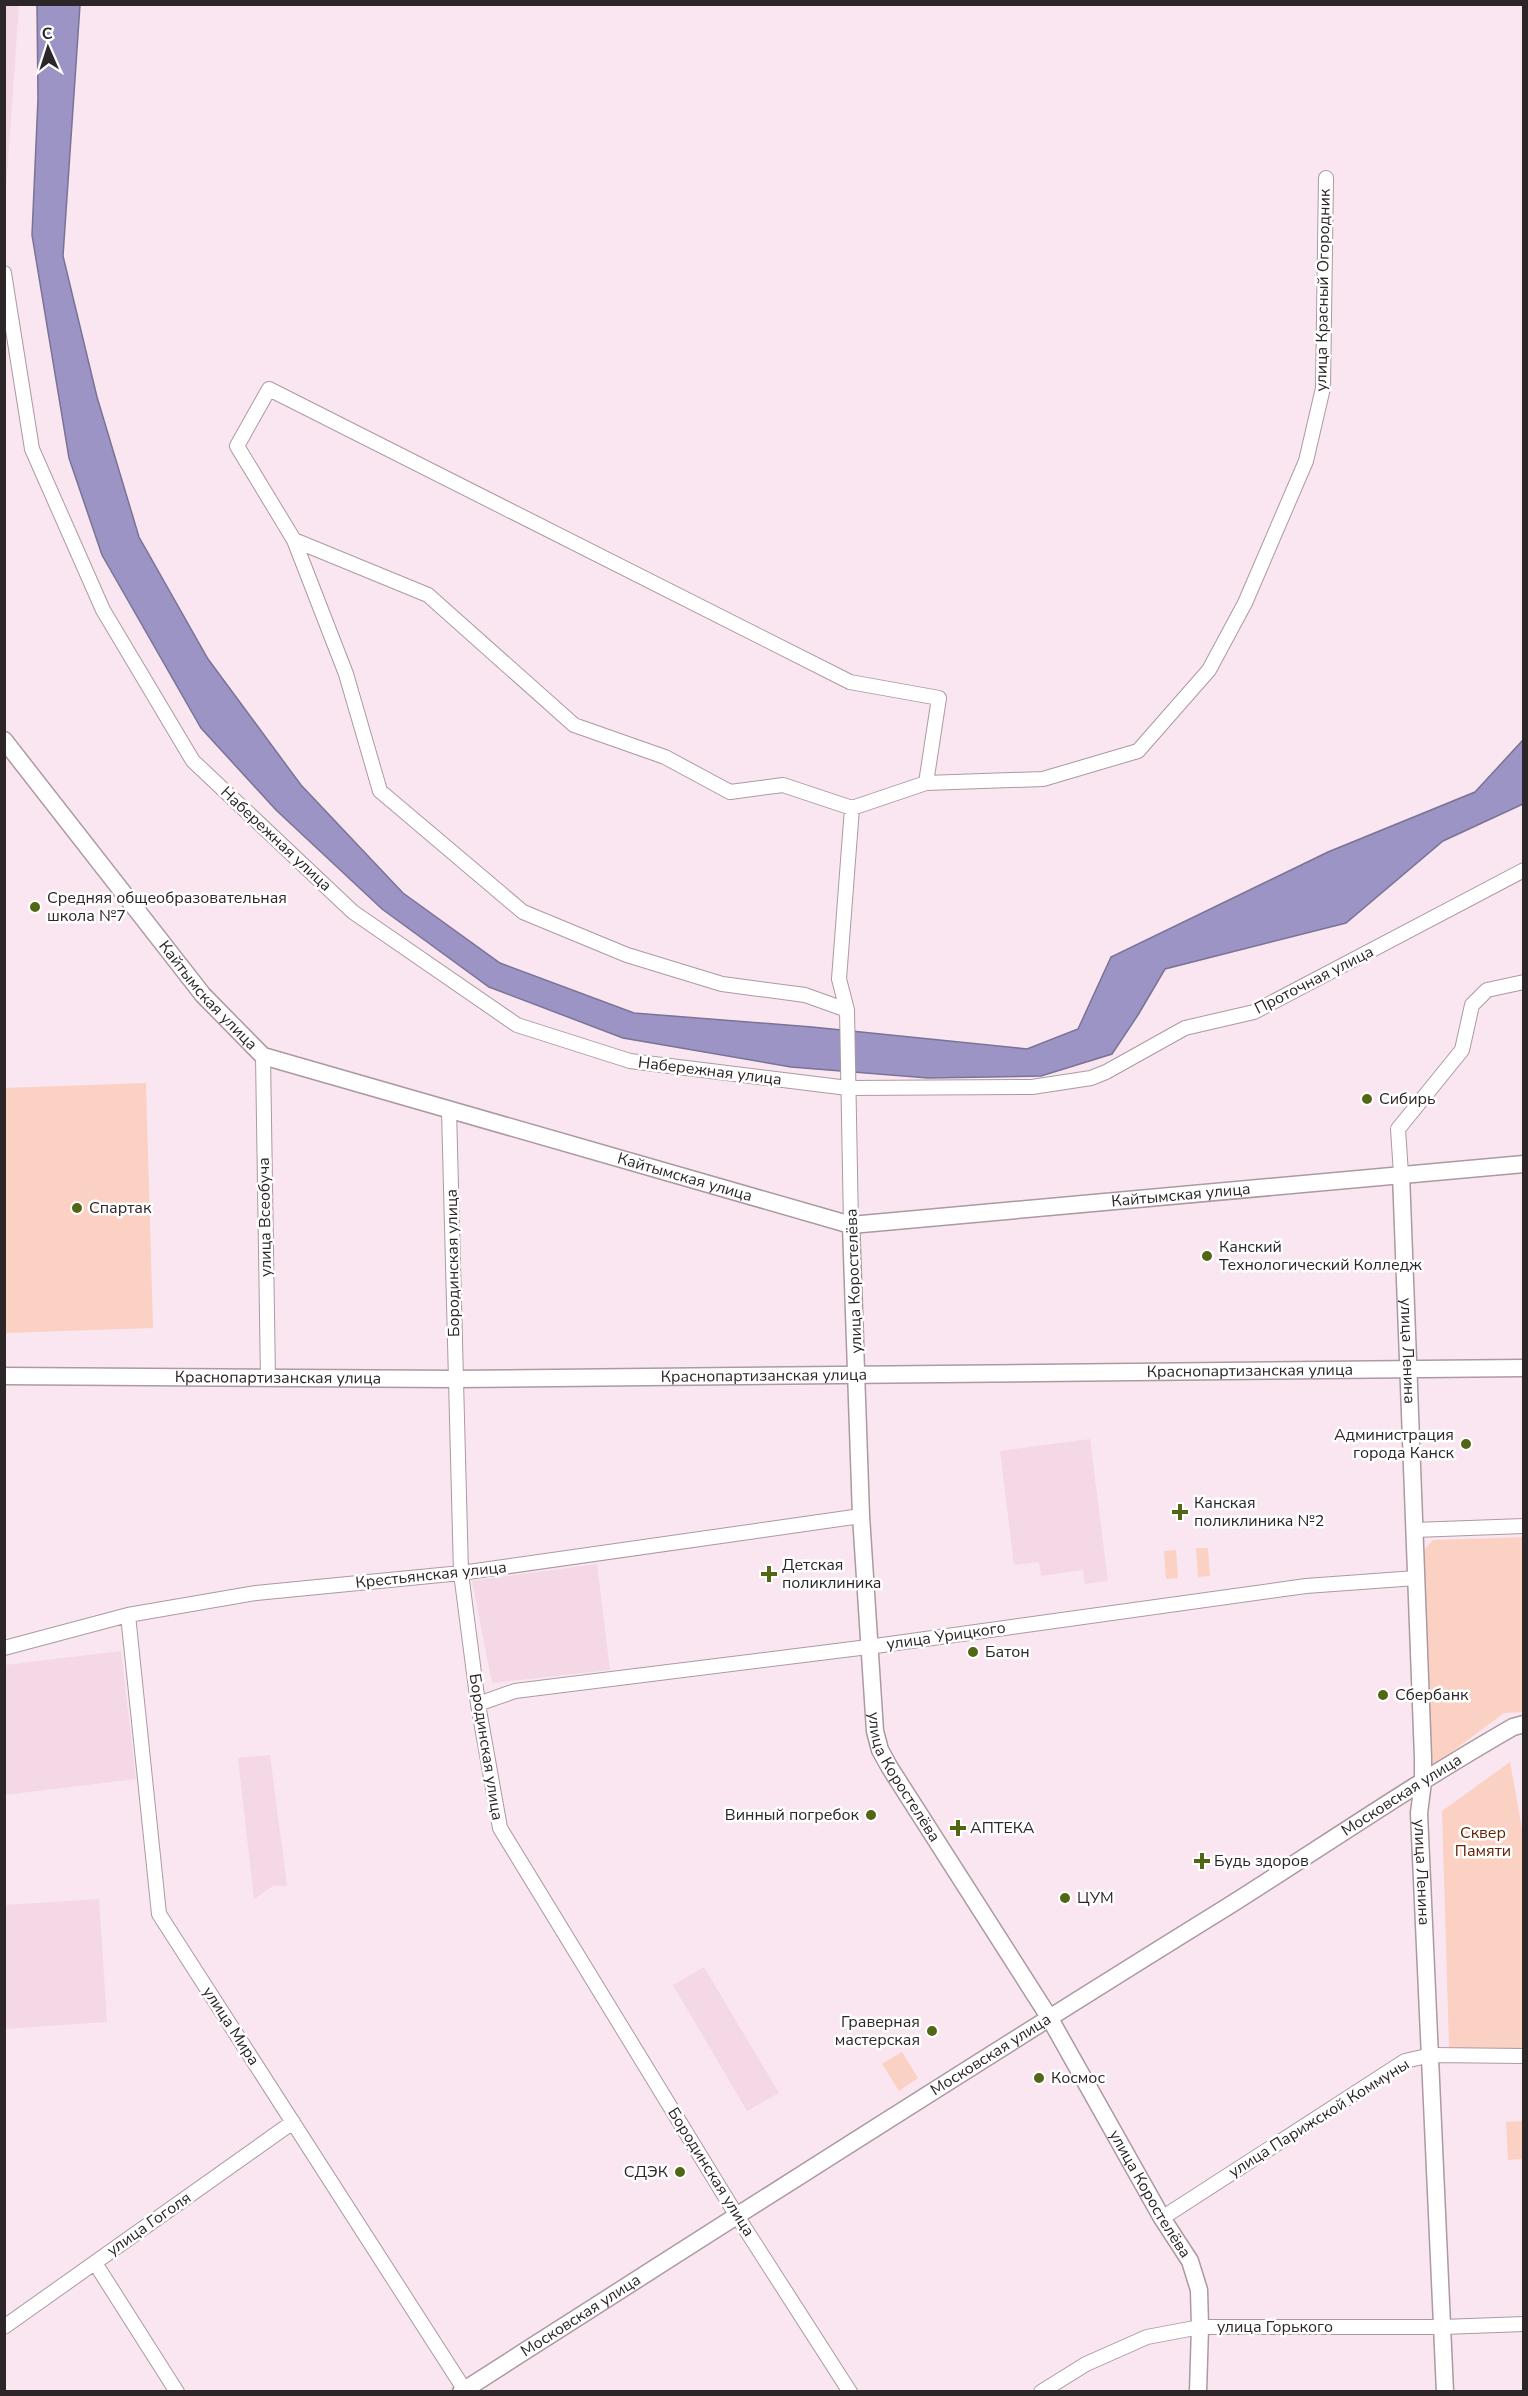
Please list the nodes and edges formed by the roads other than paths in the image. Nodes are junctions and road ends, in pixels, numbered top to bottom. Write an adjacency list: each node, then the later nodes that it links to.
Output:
1 (1326, 178): 5 (street, улица Красный Огородник)
2 (4, 273): 11 (street, Набережная улица)
3 (294, 540): 5 (street); 6 (street); 9 (street)
4 (4, 740): 10 (street, Кайтымская улица)
5 (926, 783): 6 (street, улица Красный Огородник)
6 (852, 808): 9 (street, улица Коростелёва)
7 (1524, 870): 11 (street, Проточная улица)
8 (1524, 982): 14 (street)
9 (847, 1010): 11 (street, улица Коростелёва)
10 (263, 1056): 12 (street, Кайтымская улица); 20 (street, улица Всеобуча)
11 (848, 1088): 15 (street, улица Коростелёва)
12 (449, 1110): 15 (street, Кайтымская улица); 21 (street, Бородинская улица)
13 (1524, 1164): 14 (street, Кайтымская улица)
14 (1401, 1174): 15 (street, Кайтымская улица); 16 (street, улица Ленина)
15 (851, 1225): 18 (street, улица Коростелёва)
16 (1408, 1368): 17 (street, Краснопартизанская улица); 18 (street, Краснопартизанская улица); 24 (street, улица Ленина)
17 (1524, 1368)
18 (857, 1373): 21 (street, Краснопартизанская улица); 22 (street, улица Коростелёва)
19 (4, 1376): 20 (street, Краснопартизанская улица)
20 (268, 1379): 21 (street, Краснопартизанская улица)
21 (455, 1379): 25 (street, Бородинская улица)
22 (861, 1516): 25 (street, Крестьянская улица); 28 (street, улица Коростелёва)
23 (1524, 1526): 24 (street)
24 (1414, 1530): 26 (street, улица Ленина)
25 (461, 1573): 27 (street, Крестьянская улица); 30 (street, Бородинская улица)
26 (1416, 1578): 28 (street, улица Урицкого); 32 (street, улица Ленина)
27 (128, 1615): 29 (street, Крестьянская улица); 36 (street, улица Мира)
28 (868, 1647): 30 (street, улица Урицкого); 33 (street, улица Коростелёва)
29 (4, 1648)
30 (478, 1704): 37 (street, Бородинская улица)
31 (1524, 1724): 32 (street, Московская улица)
32 (1423, 1782): 33 (street, Московская улица); 34 (street, улица Ленина)
33 (1049, 2017): 37 (street, Московская улица); 38 (street, улица Коростелёва)
34 (1431, 2055): 35 (street, улица Парижской Коммуны); 38 (street, улица Парижской Коммуны); 43 (street, улица Ленина)
35 (1524, 2056)
36 (293, 2122): 39 (street, улица Гоголя); 45 (street, улица Мира)
37 (737, 2216): 45 (street, Московская улица); 46 (street, Бородинская улица)
38 (1162, 2218): 42 (street, улица Коростелёва)
39 (95, 2263): 41 (street, улица Гоголя); 44 (street)
40 (1524, 2324): 43 (street, улица Горького)
41 (4, 2326)
42 (1200, 2327): 43 (street, улица Горького); 47 (street, улица Горького); 48 (street, улица Коростелёва)
43 (1443, 2327): 49 (street, улица Ленина)
44 (177, 2391)
45 (464, 2391)
46 (850, 2391)
47 (1041, 2391)
48 (1197, 2391)
49 (1445, 2391)

